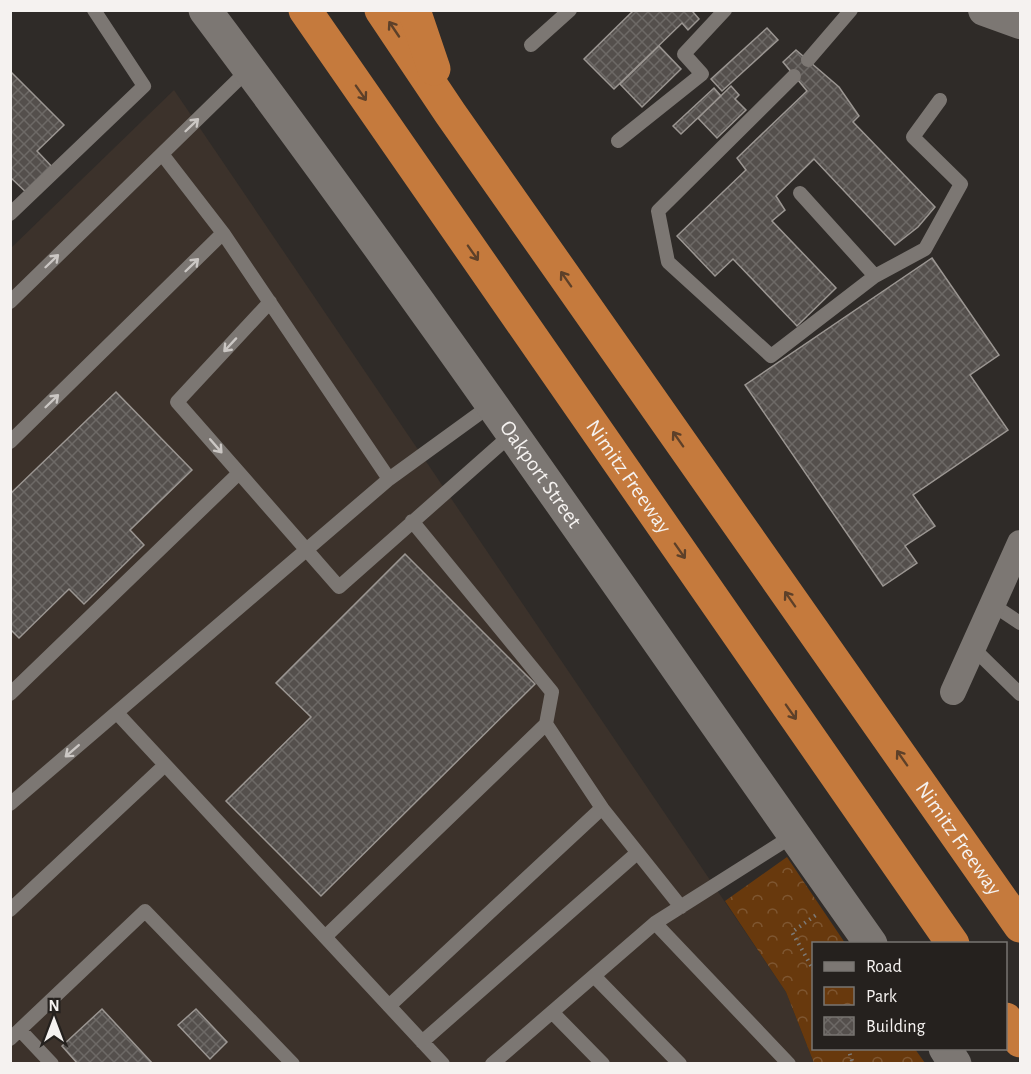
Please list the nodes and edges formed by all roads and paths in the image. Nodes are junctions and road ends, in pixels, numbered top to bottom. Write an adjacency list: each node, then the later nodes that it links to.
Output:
1 (94, 10): 22 (lane)
2 (205, 10): 15 (main road, Oakport Street)
3 (286, 10): 14 (highway)
4 (304, 10): 14 (highway, Nimitz Freeway)
5 (381, 10): 18 (highway, Nimitz Freeway, one-way to 5)
6 (414, 10): 18 (highway)
7 (570, 10): 12 (lane)
8 (725, 10): 19 (lane)
9 (850, 10): 13 (lane)
10 (984, 10): 11 (street)
11 (1020, 23)
12 (531, 45)
13 (808, 60)
14 (340, 63): 55 (highway, Nimitz Freeway, one-way to 55)
15 (249, 69): 20 (lane, one-way to 15); 27 (main road, Oakport Street)
16 (794, 76): 24 (lane)
17 (940, 100): 24 (lane)
18 (450, 113): 52 (highway, Nimitz Freeway, one-way to 18)
19 (618, 141)
20 (162, 154): 23 (lane); 25 (lane, one-way to 20)
21 (800, 193): 24 (lane)
22 (10, 214)
23 (224, 233): 26 (lane); 29 (lane, one-way to 23)
24 (875, 276)
25 (10, 302)
26 (270, 302): 30 (lane, one-way to 30); 31 (lane)
27 (491, 405): 28 (main road, Oakport Street); 31 (lane)
28 (512, 434): 32 (lane); 46 (main road, Oakport Street)
29 (10, 442)
30 (239, 473): 34 (lane); 40 (lane)
31 (389, 479): 34 (lane)
32 (412, 521): 34 (lane); 42 (lane)
33 (1020, 543): 35 (street)
34 (306, 550): 41 (lane)
35 (993, 605): 36 (lane); 37 (street)
36 (1020, 623)
37 (973, 648): 38 (street); 39 (lane)
38 (953, 692)
39 (1020, 693)
40 (10, 694)
41 (117, 713): 43 (lane); 44 (lane, one-way to 44)
42 (546, 724): 45 (lane); 53 (lane)
43 (165, 765): 50 (lane); 53 (lane)
44 (10, 804)
45 (602, 808): 47 (lane); 58 (lane)
46 (795, 834): 48 (main road, Oakport Street); 49 (lane)
47 (638, 853): 49 (lane); 63 (lane)
48 (839, 899): 54 (main road, Oakport Street); 56 (path)
49 (681, 907): 51 (lane)
50 (10, 910)
51 (656, 923): 57 (lane); 72 (lane)
52 (1020, 926)
53 (325, 937): 58 (lane)
54 (870, 942)
55 (952, 942)
56 (812, 969)
57 (594, 976): 59 (lane); 71 (lane)
58 (389, 1006): 63 (lane)
59 (552, 1012): 65 (lane); 70 (lane)
60 (1007, 1022): 62 (highway)
61 (15, 1035): 67 (lane); 68 (lane)
62 (1020, 1041)
63 (422, 1042): 66 (lane)
64 (946, 1050): 73 (main road)
65 (509, 1058): 69 (lane)
66 (438, 1062)
67 (52, 1064)
68 (293, 1064)
69 (492, 1064)
70 (603, 1064)
71 (680, 1064)
72 (789, 1064)
73 (955, 1064)

